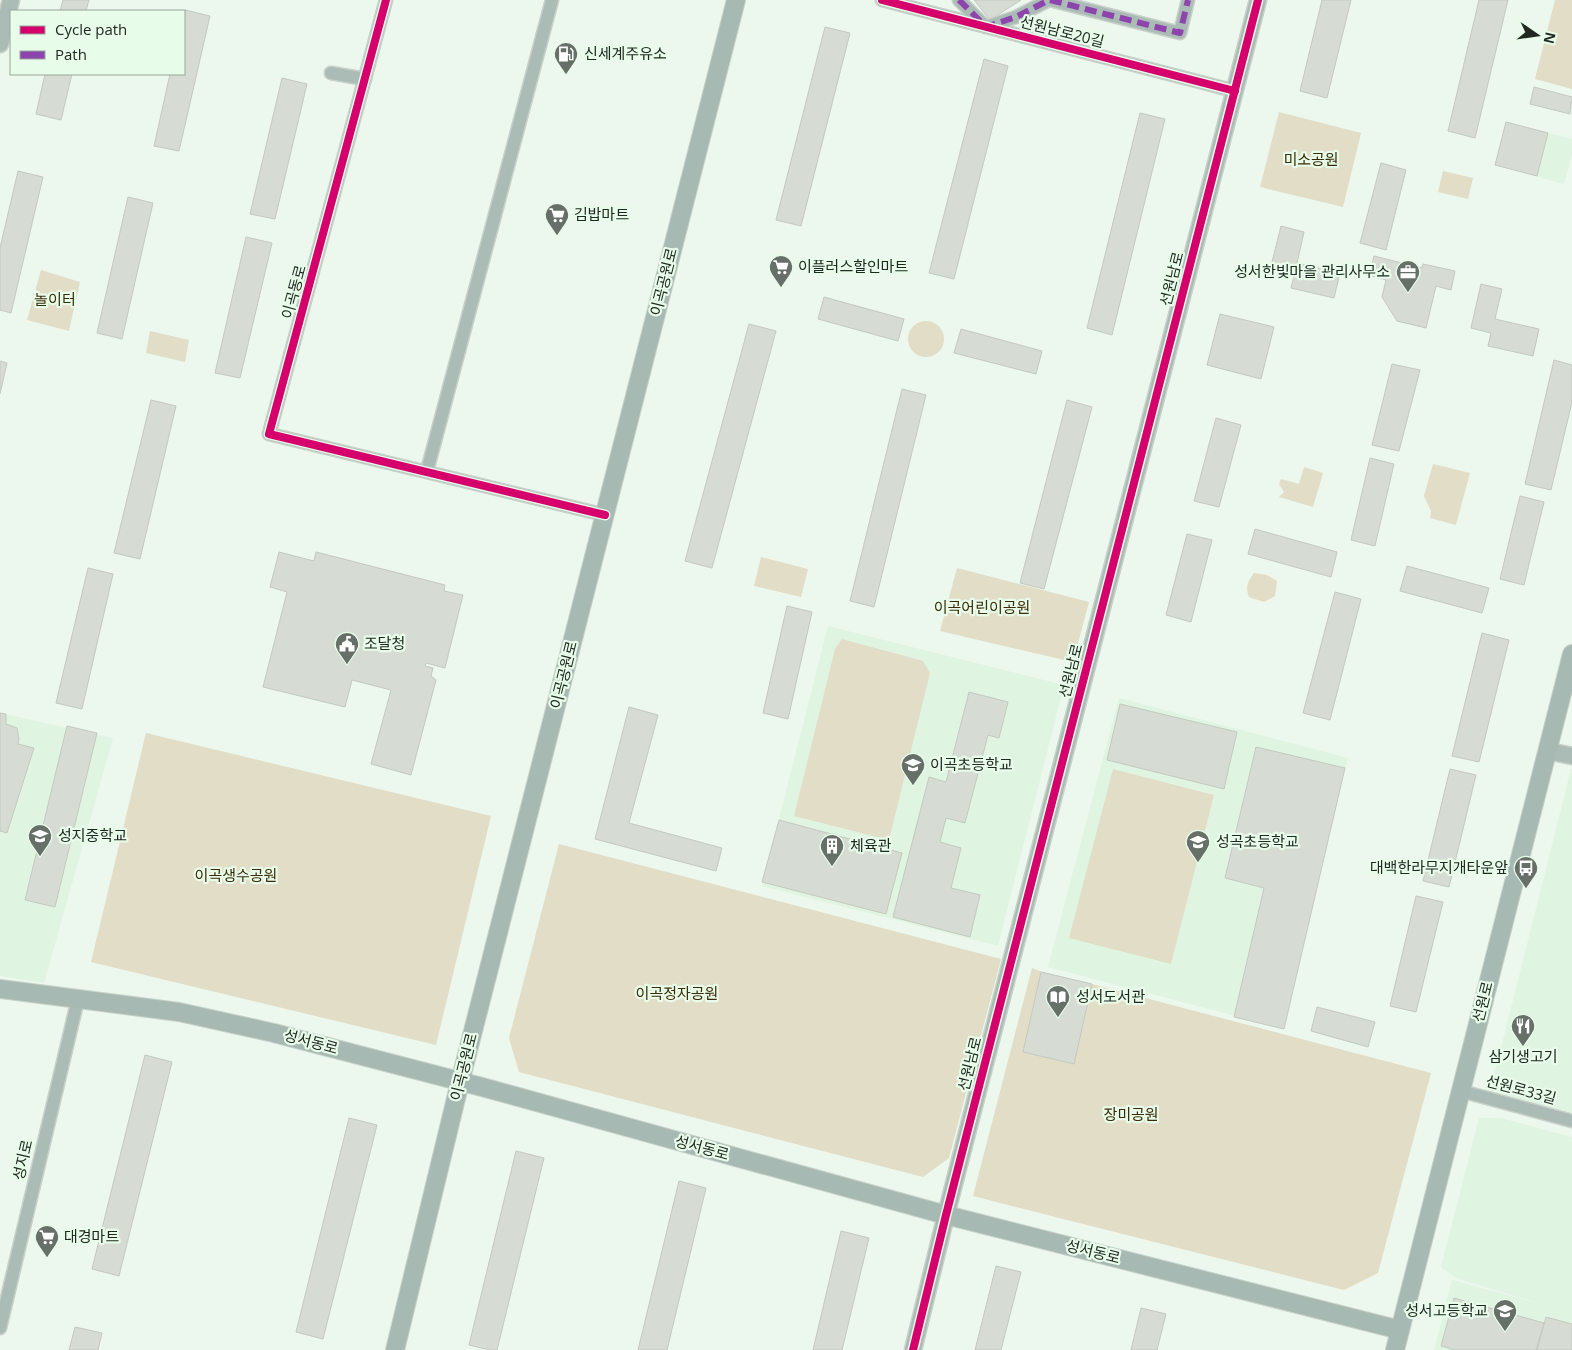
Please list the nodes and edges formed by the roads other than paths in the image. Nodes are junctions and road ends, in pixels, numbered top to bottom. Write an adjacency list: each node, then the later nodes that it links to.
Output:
1 (11, 0): 11 (street)
2 (386, 0): 13 (street, 이곡동로)
3 (552, 0): 15 (street)
4 (736, 0): 16 (main road, 이곡공원로)
5 (882, 0): 10 (street, 선원남로20길)
6 (959, 0): 10 (street)
7 (1049, 0): 8 (street); 10 (street)
8 (1188, 0)
9 (1258, 0): 14 (street, 선원남로)
10 (986, 27): 14 (street, 선원남로20길)
11 (0, 44)
12 (331, 73): 13 (street)
13 (365, 79): 15 (street, 이곡동로)
14 (1235, 90): 25 (street, 선원남로)
15 (427, 471): 16 (street)
16 (605, 515): 22 (main road, 이곡공원로)
17 (1572, 654): 18 (main road, 선원로)
18 (1548, 751): 19 (street); 23 (main road, 선원로)
19 (1572, 756)
20 (0, 989): 21 (main road, 성서동로)
21 (78, 999): 22 (main road, 성서동로); 26 (street, 성지로)
22 (460, 1082): 25 (main road, 성서동로); 28 (main road, 이곡공원로)
23 (1461, 1091): 24 (street, 선원로33길); 27 (main road, 선원로)
24 (1572, 1120)
25 (946, 1215): 27 (main road, 성서동로); 29 (street, 선원남로)
26 (0, 1328)
27 (1400, 1330): 30 (main road, 선원로)
28 (395, 1350)
29 (912, 1350)
30 (1395, 1350)

